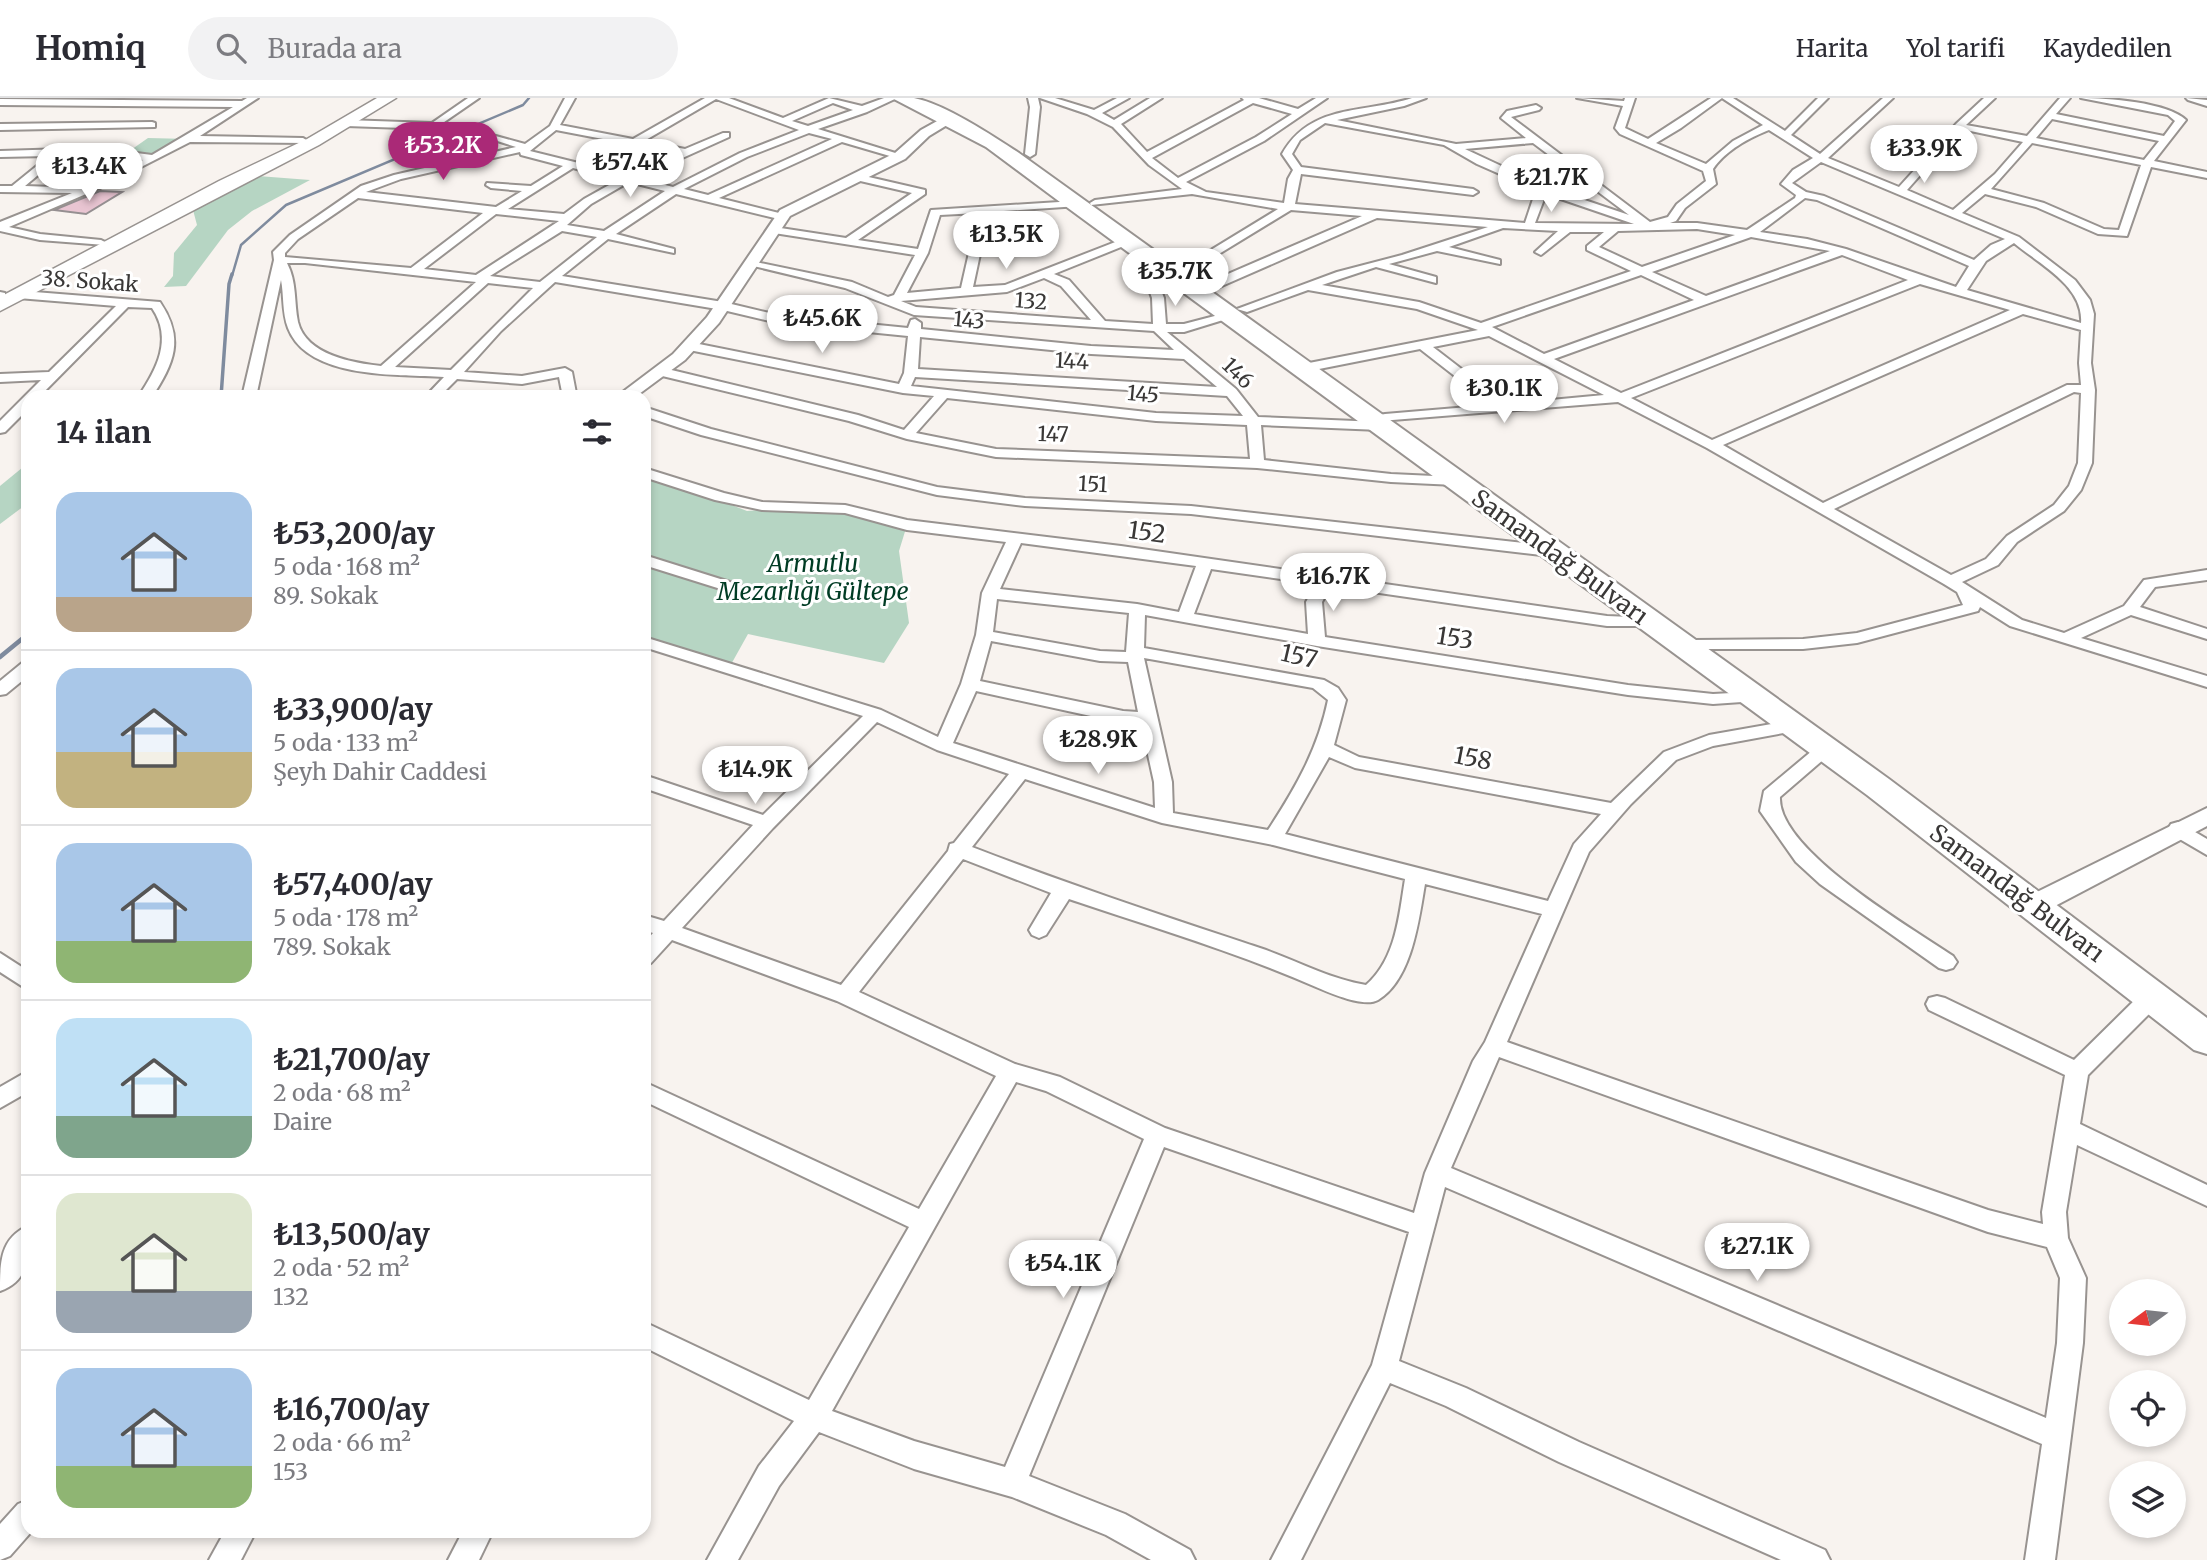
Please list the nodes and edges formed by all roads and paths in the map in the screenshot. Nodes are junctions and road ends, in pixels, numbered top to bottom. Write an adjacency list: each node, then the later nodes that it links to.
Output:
1 (99, 98): 33 (street)
2 (171, 98): 34 (street)
3 (376, 98): 60 (main road)
4 (388, 98): 44 (main road)
5 (474, 98): 44 (street)
6 (570, 98): 50 (street)
7 (712, 98): 62 (street)
8 (720, 98): 43 (street)
9 (892, 98): 37 (street)
10 (900, 98): 41 (highway, Samandağ Bulvarı)
11 (918, 98): 71 (highway, Samandağ Bulvarı)
12 (1033, 98): 71 (street)
13 (1124, 98): 39 (street)
14 (1157, 98): 45 (street)
15 (1251, 98): 38 (street); 73 (street)
16 (1322, 98): 38 (street)
17 (1421, 98): 42 (street)
18 (1582, 98): 30 (street)
19 (1717, 98): 63 (street)
20 (1727, 98): 47 (street)
21 (1823, 98): 54 (street)
22 (1888, 98): 75 (street)
23 (1990, 98): 48 (street)
24 (2065, 98): 40 (street)
25 (2086, 98): 58 (street)
26 (2151, 98): 31 (street)
27 (2191, 98): 35 (street)
28 (1054, 99): 39 (street)
29 (248, 101): 34 (street); 56 (street)
30 (1629, 101): 63 (street)
31 (2167, 101)
32 (0, 102): 33 (street)
33 (86, 103): 34 (street)
34 (159, 103): 46 (street)
35 (2207, 103)
36 (1536, 108): 59 (street)
37 (864, 110): 43 (street); 51 (street)
38 (1297, 113): 83 (street)
39 (1094, 114): 45 (street)
40 (2051, 116): 58 (street); 61 (street)
41 (948, 119): 72 (street); 100 (highway, Samandağ Bulvarı)
42 (1322, 120): 65 (street); 79 (street)
43 (785, 121): 51 (street)
44 (346, 123): 142 (main road)
45 (1114, 124): 73 (street)
46 (152, 125): 49 (street); 55 (street)
47 (1772, 126): 54 (street); 78 (street)
48 (1959, 126): 61 (street); 95 (street)
49 (0, 127)
50 (554, 127): 62 (street); 66 (street)
51 (811, 130): 57 (street); 88 (street)
52 (488, 135): 66 (street)
53 (726, 135): 69 (street)
54 (1786, 135): 75 (street)
55 (148, 138)
56 (189, 139): 60 (street); 74 (street)
57 (841, 139): 72 (street); 98 (street)
58 (2166, 139): 76 (street)
59 (1535, 140): 65 (street); 110 (street)
60 (303, 141): 119 (main road)
61 (2031, 141): 76 (street); 91 (street)
62 (635, 142): 69 (street)
63 (1646, 144): 78 (street)
64 (138, 145): 68 (street)
65 (1454, 147): 94 (street)
66 (525, 148): 77 (street); 96 (street)
67 (60, 152): 68 (street); 70 (street); 85 (street)
68 (128, 152): 74 (street)
69 (688, 152): 82 (street)
70 (0, 154)
71 (1030, 154): 100 (highway, Samandağ Bulvarı)
72 (900, 156): 81 (street)
73 (1146, 157): 83 (street)
74 (152, 158): 90 (street)
75 (1820, 158): 95 (street); 97 (street)
76 (2147, 163): 80 (street); 91 (street)
77 (571, 165): 82 (street); 87 (street)
78 (1708, 169): 110 (street)
79 (1298, 170): 94 (street); 101 (street)
80 (2207, 175)
81 (860, 178): 93 (street); 107 (street)
82 (630, 179): 88 (street); 106 (street)
83 (1178, 182): 92 (street)
84 (491, 185): 87 (street)
85 (15, 188): 86 (street); 90 (street)
86 (0, 189)
87 (532, 189): 102 (street)
88 (676, 189): 98 (street); 115 (street)
89 (1542, 189): 94 (street); 109 (street); 110 (street)
90 (85, 190): 112 (street)
91 (1984, 190): 105 (street)
92 (1192, 191): 100 (street); 101 (street)
93 (921, 192): 99 (street); 117 (street)
94 (1473, 192): 104 (street); 108 (street)
95 (1899, 193): 105 (street)
96 (356, 194): 102 (street); 125 (street)
97 (1802, 194): 114 (street); 129 (street)
98 (711, 198): 107 (street)
99 (935, 203): 103 (street); 124 (street)
100 (1085, 204): 103 (street); 118 (highway, Samandağ Bulvarı); 131 (highway, Samandağ Bulvarı)
101 (1289, 207): 104 (street); 131 (street)
102 (497, 210): 106 (street); 132 (street)
103 (984, 211): 141 (street)
104 (1378, 213): 138 (street)
105 (1956, 214): 116 (street)
106 (564, 223): 115 (street); 134 (street)
107 (779, 223): 117 (street); 128 (street)
108 (1506, 225): 109 (street); 120 (street, 132)
109 (1529, 226): 111 (street)
110 (1650, 226): 113 (street); 114 (street)
111 (1567, 228): 113 (street); 123 (street)
112 (1, 229): 119 (street)
113 (1614, 229): 130 (street)
114 (1749, 234): 122 (street); 130 (street)
115 (604, 236): 121 (street); 137 (street)
116 (2015, 239): 129 (street); 154 (street)
117 (850, 240): 124 (street)
118 (1127, 241): 131 (highway, Samandağ Bulvarı); 133 (street)
119 (102, 243): 143 (main road)
120 (1438, 247): 126 (street); 127 (street, 132)
121 (670, 251)
122 (1842, 251): 136 (street); 145 (street)
123 (1541, 252)
124 (922, 253): 144 (street)
125 (280, 260): 132 (street, 143); 162 (street); 171 (street)
126 (1496, 262)
127 (1376, 263): 135 (street); 139 (street, 132)
128 (751, 264): 144 (street, 132); 148 (street)
129 (1974, 264): 140 (street)
130 (1639, 271): 145 (street); 155 (street)
131 (1181, 272): 138 (highway, Samandağ Bulvarı); 151 (highway, Samandağ Bulvarı); 153 (street)
132 (412, 273): 134 (street, 143)
133 (1047, 275): 141 (street); 152 (street)
134 (482, 279): 137 (street, 143); 162 (street)
135 (1432, 280)
136 (1919, 280): 140 (street); 179 (street, 145)
137 (550, 282): 148 (street, 143); 165 (street)
138 (1211, 286): 151 (highway, Samandağ Bulvarı)
139 (1308, 286): 151 (street, 132); 155 (street)
140 (1960, 291): 149 (street)
141 (967, 292): 144 (street)
142 (22, 295): 146 (street, 38. Sokak); 147 (main road)
143 (0, 296)
144 (894, 299): 150 (street, 132)
145 (1704, 300): 160 (street)
146 (124, 304): 166 (street); 170 (street, 38. Sokak)
147 (0, 305)
148 (723, 306): 156 (street, 143); 158 (street)
149 (2021, 310): 154 (street); 188 (street)
150 (914, 311): 152 (street, 132); 156 (street)
151 (1237, 313): 153 (street, 132); 161 (highway, Samandağ Bulvarı); 185 (highway, Samandağ Bulvarı)
152 (1102, 325): 153 (street, 132)
153 (1159, 328): 159 (street, 146)
154 (2086, 328): 176 (street)
155 (1486, 329): 157 (street); 160 (street)
156 (915, 334): 159 (street, 143); 164 (street)
157 (1423, 345): 161 (street); 181 (street)
158 (689, 346): 163 (street); 175 (street, 145)
159 (1187, 355): 177 (street, 146)
160 (1543, 359): 179 (street)
161 (1314, 366): 185 (highway, Samandağ Bulvarı)
162 (384, 370): 165 (street)
163 (659, 372): 174 (street); 187 (street, 147)
164 (911, 373): 168 (street, 144); 175 (street)
165 (454, 375): 172 (street); 173 (street)
166 (53, 376): 167 (street); 169 (street)
167 (0, 378)
168 (1114, 384): 177 (street, 144); 182 (street)
169 (39, 390)
170 (149, 390)
171 (251, 390)
172 (439, 390)
173 (568, 390)
174 (634, 390)
175 (903, 390): 178 (street, 145)
176 (2088, 390): 192 (street); 199 (street)
177 (1231, 392): 184 (street, 146)
178 (943, 394): 182 (street, 145); 187 (street)
179 (1620, 398): 181 (street, 145); 188 (street)
180 (21, 408): 186 (street)
181 (1504, 408): 185 (street, 145)
182 (1108, 412): 184 (street, 145)
183 (651, 413): 194 (street, 151)
184 (1254, 421): 185 (street, 145); 189 (street, 146)
185 (1383, 422): 191 (highway, Samandağ Bulvarı); 211 (highway, Samandağ Bulvarı)
186 (0, 429)
187 (907, 435): 189 (street, 147)
188 (1712, 445): 192 (street)
189 (1257, 464): 191 (street, 147)
190 (651, 474): 193 (street, 152)
191 (1455, 481): 194 (highway, Samandağ Bulvarı)
192 (1824, 508): 199 (street)
193 (1015, 539): 196 (street, 152); 200 (street)
194 (1550, 551): 205 (highway, Samandağ Bulvarı)
195 (651, 563): 201 (street)
196 (1205, 563): 198 (street, 152); 204 (street)
197 (2207, 575): 203 (street)
198 (1326, 581): 205 (street, 152); 209 (street)
199 (1957, 586): 208 (street); 211 (street)
200 (989, 593): 202 (street, 153); 207 (street)
201 (759, 596)
202 (1137, 609): 204 (street, 153); 212 (street)
203 (2130, 609): 206 (street); 208 (street)
204 (1185, 617): 209 (street, 153)
205 (1649, 621): 217 (highway, Samandağ Bulvarı)
206 (2207, 634)
207 (984, 635): 212 (street); 215 (street)
208 (2068, 637): 214 (street)
209 (1317, 641): 217 (street, 153)
210 (651, 644): 218 (street)
211 (1694, 645): 236 (highway, Samandağ Bulvarı)
212 (1135, 654): 219 (street); 222 (street, 157)
213 (21, 673): 216 (street)
214 (2207, 682)
215 (970, 684): 219 (street); 221 (street)
216 (0, 690)
217 (1746, 691): 220 (highway, Samandağ Bulvarı)
218 (875, 714): 221 (street); 229 (street)
219 (1148, 718): 228 (street)
220 (1794, 726): 223 (highway, Samandağ Bulvarı); 226 (street)
221 (943, 746): 224 (street)
222 (1324, 748): 226 (street, 158); 231 (street, 157)
223 (1825, 749): 243 (street); 246 (highway, Samandağ Bulvarı)
224 (1020, 772): 228 (street); 233 (street)
225 (651, 783): 229 (street)
226 (1616, 810): 237 (street)
227 (2207, 816): 230 (street)
228 (1162, 817): 231 (street)
229 (766, 823): 239 (street)
230 (2178, 829): 232 (street); 236 (street)
231 (1273, 838): 234 (street)
232 (2207, 848)
233 (957, 849): 235 (street); 245 (street)
234 (1416, 875): 235 (street); 237 (street)
235 (1061, 889): 240 (street)
236 (2044, 900): 248 (highway, Samandağ Bulvarı)
237 (1553, 910): 250 (street)
238 (651, 924): 239 (street)
239 (669, 929): 241 (street); 245 (street)
240 (1040, 930)
241 (651, 949)
242 (0, 961): 244 (street)
243 (1946, 962)
244 (21, 977)
245 (845, 995): 252 (street)
246 (2152, 997): 249 (highway, Samandağ Bulvarı); 251 (street)
247 (1937, 1004): 251 (street)
248 (2207, 1021)
249 (2207, 1038)
250 (1494, 1046): 258 (street); 262 (street)
251 (2077, 1071): 256 (street)
252 (1010, 1072): 257 (street); 260 (street)
253 (21, 1085): 255 (street)
254 (651, 1094): 260 (street)
255 (0, 1099)
256 (2067, 1129): 259 (street); 262 (street)
257 (1157, 1135): 261 (street); 269 (street)
258 (1437, 1173): 261 (street); 268 (street)
259 (2207, 1196)
260 (923, 1222): 267 (street)
261 (1422, 1226): 266 (street)
262 (2056, 1238): 268 (street)
263 (21, 1249): 264 (street)
264 (0, 1277)
265 (651, 1337): 267 (street)
266 (1384, 1368): 278 (street); 279 (street)
267 (814, 1417): 269 (street); 276 (street)
268 (2059, 1437): 280 (street)
269 (1012, 1483): 277 (street)
270 (21, 1522): 273 (street)
271 (238, 1538): 274 (street)
272 (475, 1538): 275 (street)
273 (0, 1546)
274 (224, 1560)
275 (463, 1560)
276 (722, 1560)
277 (1180, 1560)
278 (1286, 1560)
279 (1815, 1560)
280 (2040, 1560)

